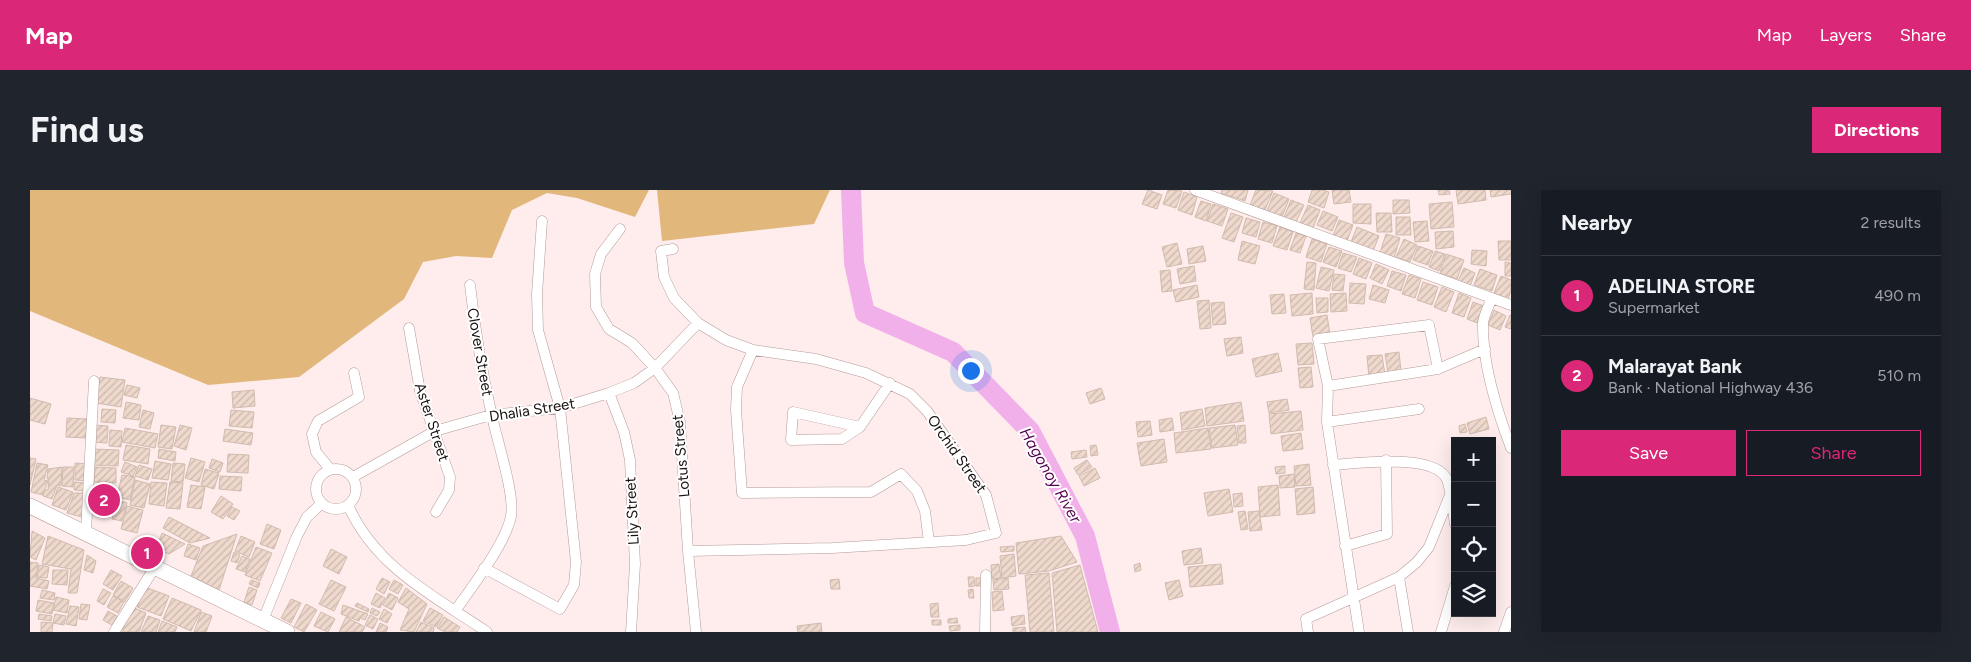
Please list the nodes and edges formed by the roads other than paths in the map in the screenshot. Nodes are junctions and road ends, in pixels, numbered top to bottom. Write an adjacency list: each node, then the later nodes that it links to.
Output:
1 (1195, 190): 6 (street)
2 (542, 221): 19 (street)
3 (620, 229): 12 (street, Lotus Street)
4 (673, 249): 8 (street, Orchid Street)
5 (470, 285): 21 (street, Clover Street)
6 (1492, 298): 7 (street); 10 (street)
7 (1511, 304)
8 (698, 322): 11 (street, Orchid Street); 12 (street, Dhalia Street)
9 (409, 328): 24 (street, Aster Street)
10 (1485, 349): 13 (street); 25 (street)
11 (754, 350): 16 (street, Orchid Street); 37 (street)
12 (655, 368): 18 (street, Dhalia Street); 39 (street, Lotus Street)
13 (1438, 368): 17 (street); 17 (street)
14 (354, 373): 28 (street)
15 (94, 380): 36 (street)
16 (890, 383): 23 (street); 37 (street, Orchid Street)
17 (1328, 386): 22 (street)
18 (609, 393): 19 (street, Dhalia Street); 52 (street, Lily Street)
19 (560, 408): 21 (street, Dhalia Street); 41 (street)
20 (1419, 410): 22 (street)
21 (491, 415): 24 (street, Dhalia Street); 41 (street, Clover Street)
22 (1327, 422): 27 (street)
23 (860, 426): 23 (street)
24 (434, 431): 29 (street, Dhalia Street); 35 (street, Aster Street)
25 (1511, 448)
26 (1386, 460): 27 (street); 30 (street); 38 (street)
27 (1334, 465): 38 (street)
28 (330, 469): 29 (street); 32 (street)
29 (353, 477): 33 (street)
30 (1450, 495): 31 (street); 43 (street)
31 (1451, 501)
32 (322, 503): 33 (street); 48 (street)
33 (348, 505): 46 (street)
34 (30, 506): 36 (main road)
35 (436, 512)
36 (86, 532): 40 (main road)
37 (929, 542): 39 (street, Orchid Street)
38 (1345, 546): 44 (street)
39 (688, 551): 53 (street, Lotus Street)
40 (155, 567): 48 (main road); 49 (street)
41 (484, 568): 46 (street, Clover Street)
42 (986, 575): 54 (street)
43 (1400, 577): 44 (street); 57 (street)
44 (1353, 598): 55 (street); 56 (street)
45 (1451, 599): 58 (street)
46 (456, 611): 51 (street)
47 (1511, 612): 59 (street)
48 (263, 620): 50 (main road)
49 (114, 632)
50 (287, 632)
51 (487, 632)
52 (631, 632)
53 (696, 632)
54 (985, 632)
55 (1308, 632)
56 (1359, 632)
57 (1408, 632)
58 (1441, 632)
59 (1504, 632)

